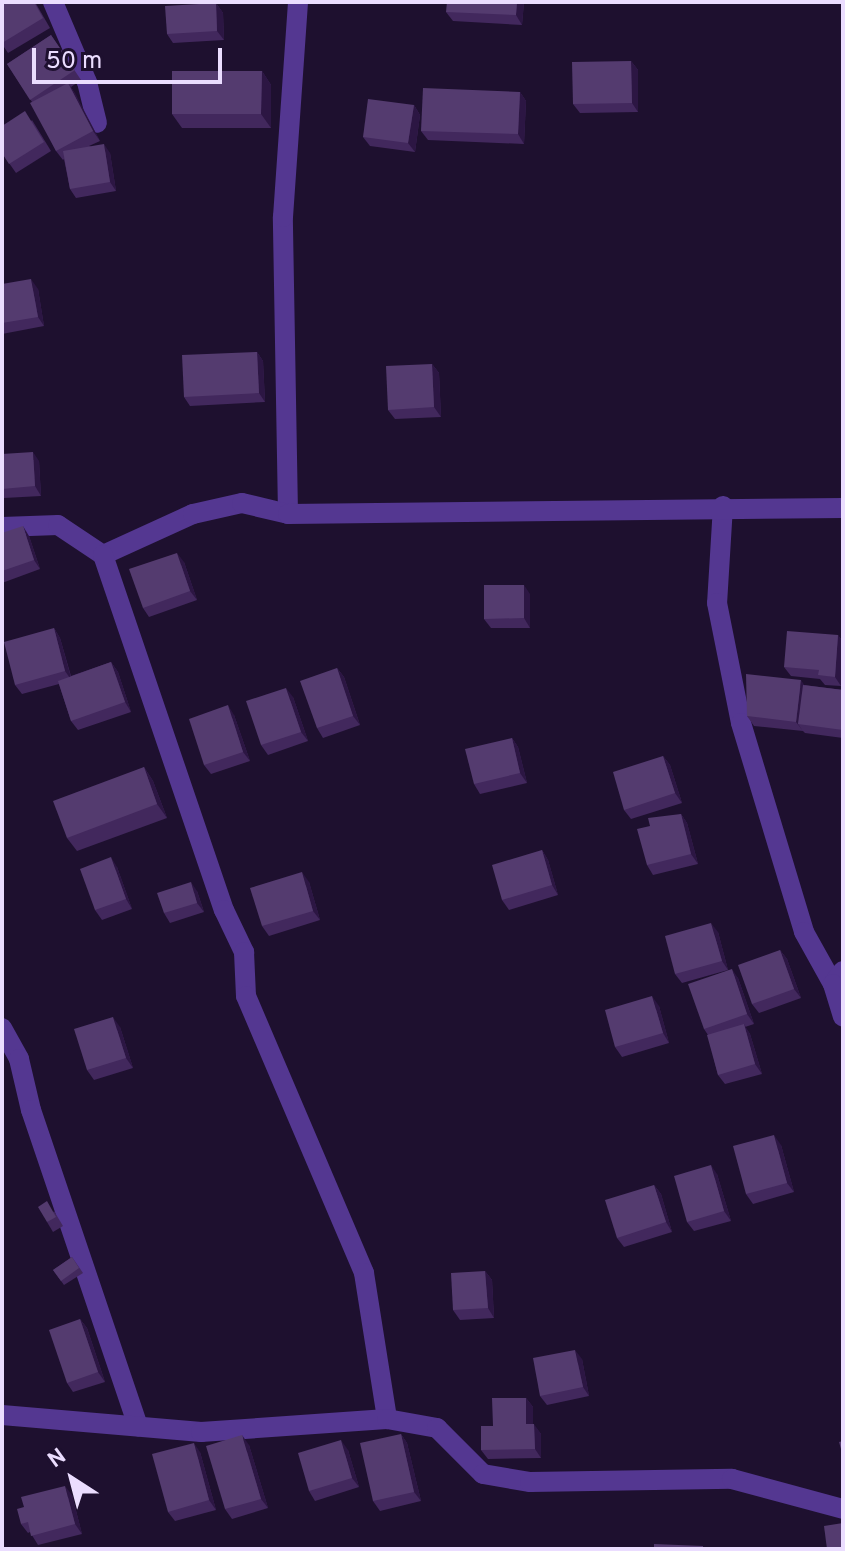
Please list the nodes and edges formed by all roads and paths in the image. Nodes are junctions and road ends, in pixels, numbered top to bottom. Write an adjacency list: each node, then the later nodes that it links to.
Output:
1 (53, 2): 3 (street)
2 (298, 2): 6 (street)
3 (97, 123)
4 (723, 506): 5 (street); 6 (street); 9 (street)
5 (843, 508)
6 (288, 514): 8 (street)
7 (2, 527): 8 (street)
8 (103, 555): 13 (street)
9 (838, 977): 10 (street)
10 (843, 1017)
11 (2, 1028): 14 (street)
12 (2, 1415): 14 (street)
13 (387, 1419): 14 (street); 15 (street)
14 (138, 1426)
15 (843, 1509)

